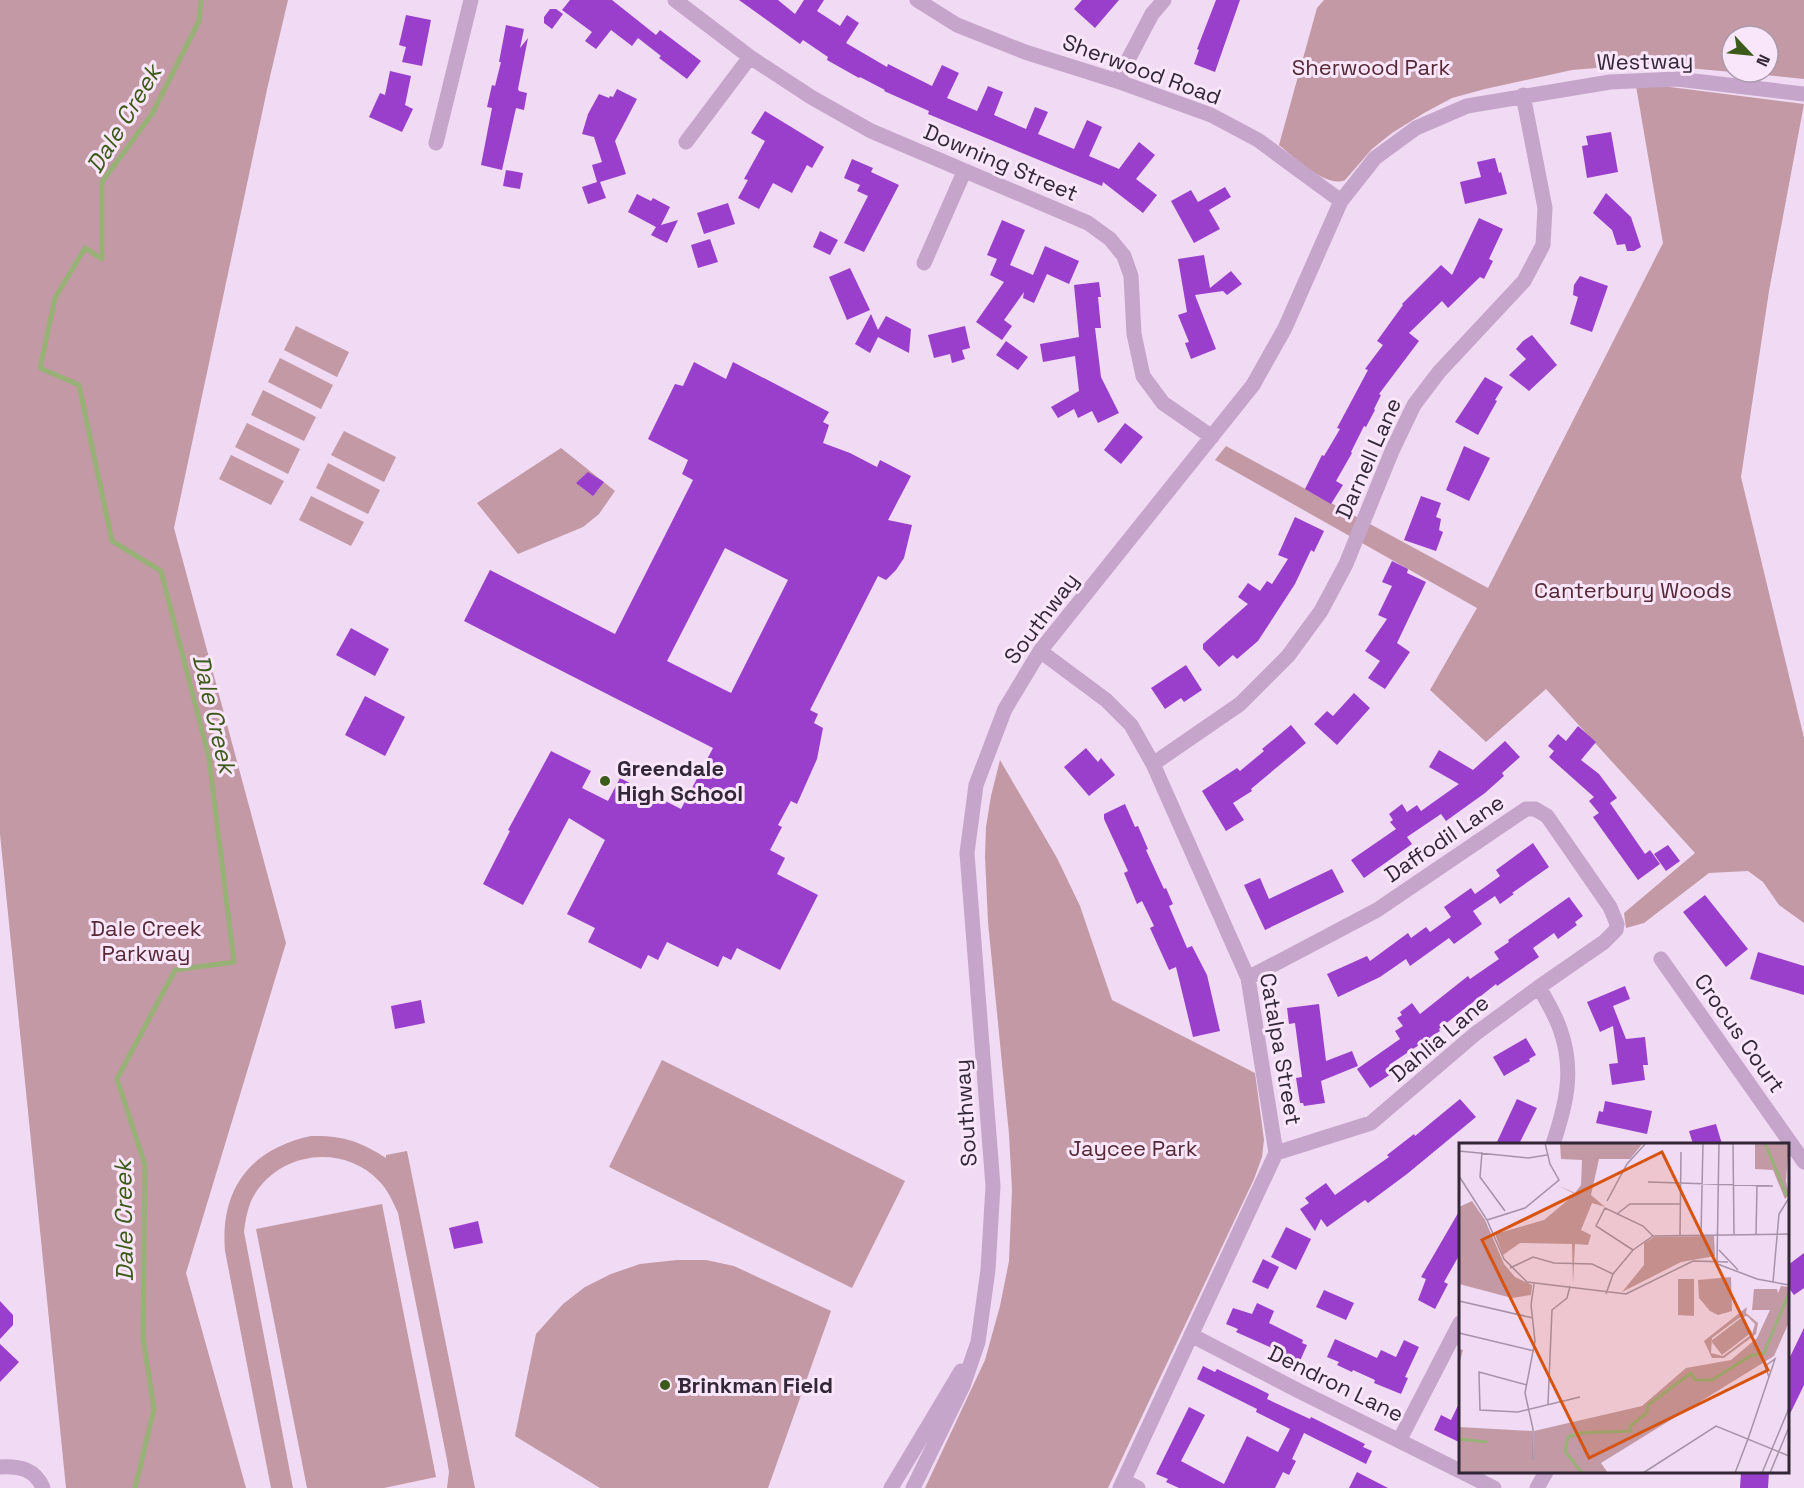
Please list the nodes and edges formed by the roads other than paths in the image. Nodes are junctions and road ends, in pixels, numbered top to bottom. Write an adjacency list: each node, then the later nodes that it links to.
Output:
1 (471, 0): 10 (street)
2 (675, 0): 5 (street, Downing Street)
3 (917, 0): 6 (street, Sherwood Road)
4 (1164, 0): 6 (street)
5 (750, 57): 9 (street); 11 (street, Downing Street)
6 (1118, 81): 12 (street, Sherwood Road)
7 (1804, 94): 8 (street, Westway)
8 (1523, 95): 12 (street, Southway); 16 (street, Darnell Lane)
9 (686, 142)
10 (436, 143)
11 (964, 172): 13 (street); 14 (street, Downing Street)
12 (1341, 201): 14 (street, Southway)
13 (924, 263)
14 (1212, 437): 15 (street, Southway)
15 (1041, 651): 16 (street, Catalpa Street); 26 (street, Southway)
16 (1153, 764): 19 (street, Catalpa Street)
17 (1616, 930): 19 (street, Daffodil Lane); 20 (street, Dahlia Lane)
18 (1661, 959): 23 (street, Crocus Court)
19 (1248, 978): 22 (street, Catalpa Street)
20 (1539, 987): 21 (street); 22 (street, Dahlia Lane)
21 (1553, 1143)
22 (1276, 1153): 25 (street, Catalpa Street)
23 (1804, 1162)
24 (1459, 1327): 27 (street)
25 (1191, 1335): 27 (street, Dendron Lane); 32 (street, Catalpa Street)
26 (978, 1342): 34 (street, Southway); 35 (street, Southway)
27 (1400, 1439): 29 (street, Dendron Lane)
28 (0, 1467): 33 (street)
29 (1459, 1470)
30 (1465, 1473): 37 (street, Dendron Lane)
31 (1545, 1473): 38 (street)
32 (1122, 1484): 36 (street)
33 (43, 1488)
34 (891, 1488)
35 (913, 1488)
36 (1138, 1488)
37 (1494, 1488)
38 (1537, 1488)

